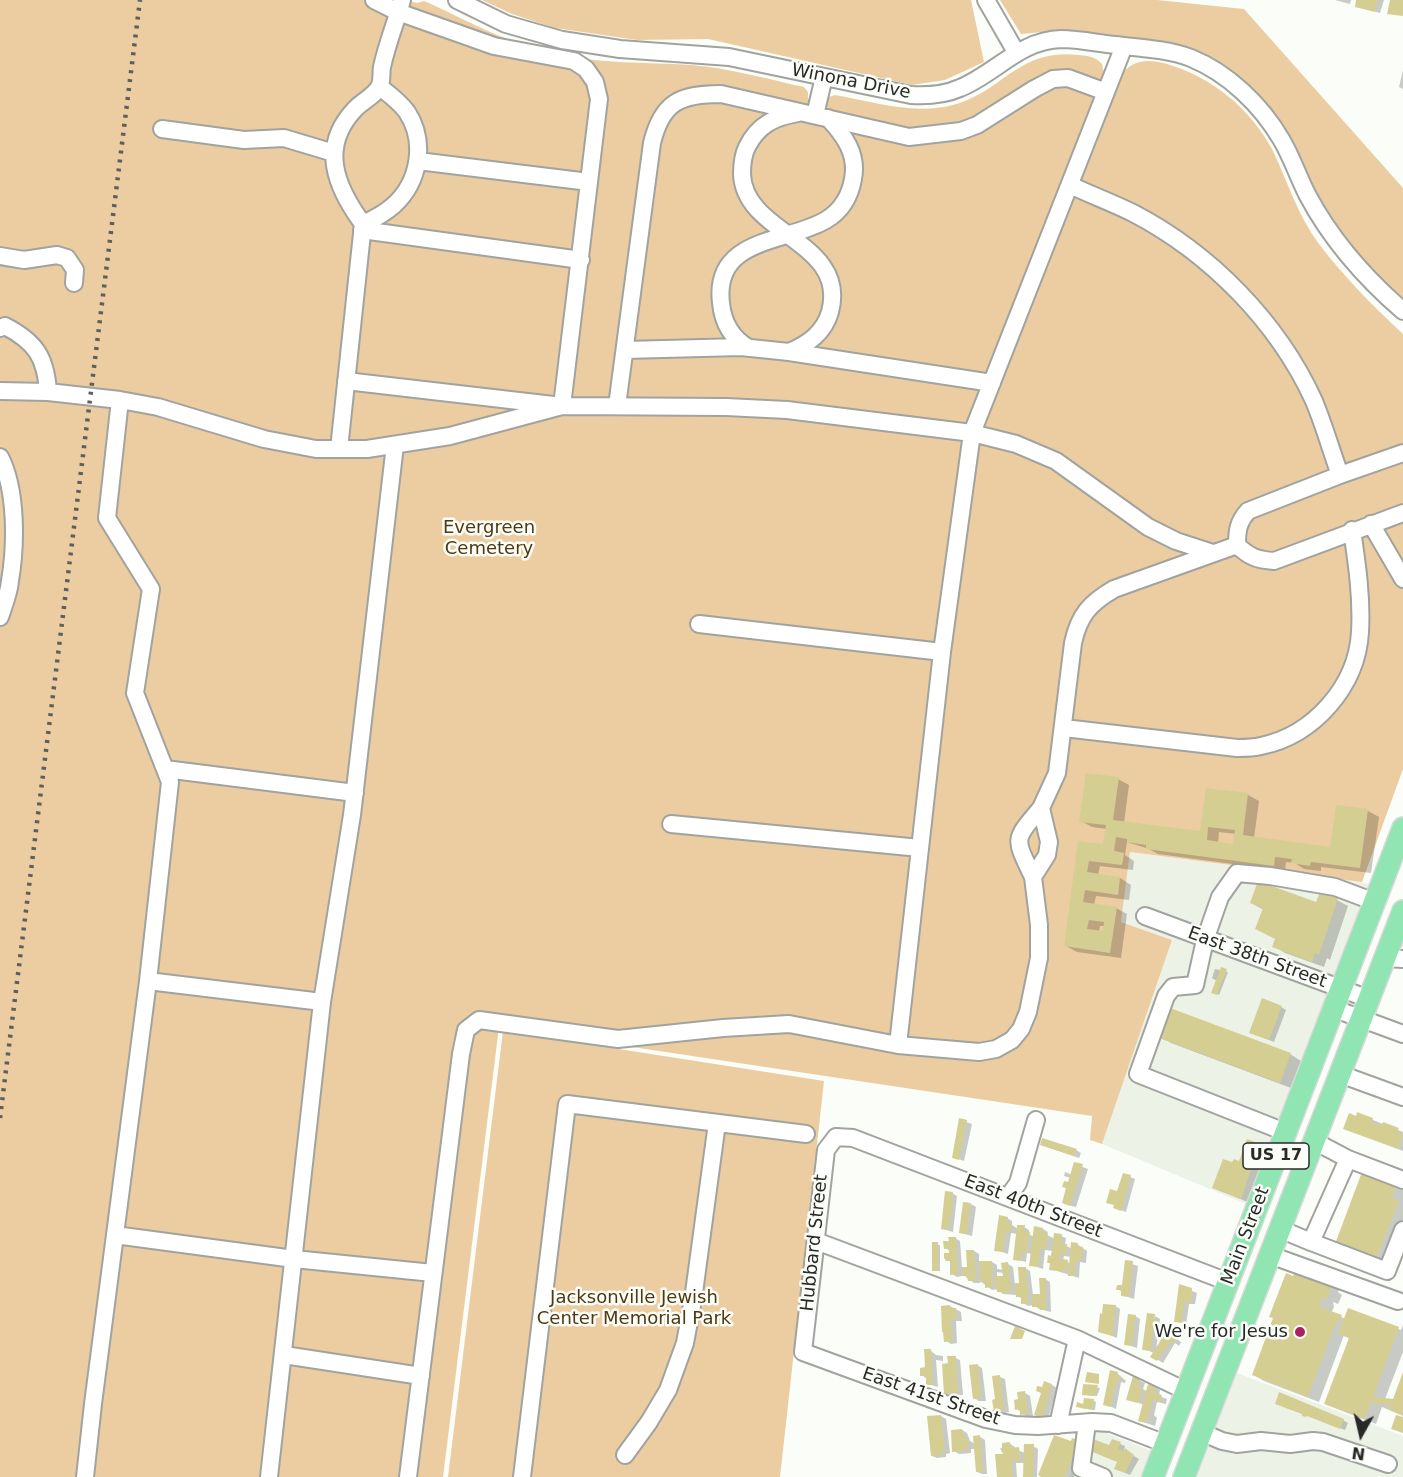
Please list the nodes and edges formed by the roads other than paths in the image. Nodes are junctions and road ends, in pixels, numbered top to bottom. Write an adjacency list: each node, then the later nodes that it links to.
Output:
1 (374, 0): 4 (street)
2 (457, 0): 7 (street, Winona Drive)
3 (986, 0): 6 (street)
4 (400, 6): 8 (street); 14 (street)
5 (1124, 46): 6 (street, Winona Drive); 9 (street); 21 (street, Winona Drive)
6 (1016, 52): 7 (street, Winona Drive)
7 (824, 77): 10 (street)
8 (380, 87): 12 (street); 13 (street)
9 (1106, 92): 10 (street); 15 (street)
10 (815, 115): 17 (street); 17 (street); 24 (street)
11 (162, 129): 12 (street)
12 (334, 153): 16 (street)
13 (418, 161): 14 (street); 16 (street)
14 (590, 182): 19 (street)
15 (1070, 186): 27 (street); 38 (street)
16 (362, 227): 19 (street); 26 (street)
17 (788, 234): 23 (street); 25 (street)
18 (0, 256): 20 (street)
19 (580, 260): 31 (street)
20 (74, 283)
21 (1403, 311)
22 (0, 328): 29 (street)
23 (748, 348): 24 (street); 25 (street)
24 (625, 350): 32 (street)
25 (789, 352): 27 (street)
26 (346, 381): 31 (street); 35 (street)
27 (992, 383): 33 (street)
28 (0, 391): 29 (street)
29 (48, 392): 30 (street)
30 (120, 400): 35 (street); 50 (street)
31 (562, 406): 32 (street); 34 (street)
32 (617, 406): 33 (street)
33 (972, 433): 44 (street); 48 (street)
34 (395, 446): 35 (street); 51 (street)
35 (339, 449)
36 (1403, 453): 38 (street)
37 (0, 457): 39 (street)
38 (1340, 474): 43 (street)
39 (6, 504): 46 (street)
40 (1403, 513): 41 (street)
41 (1371, 524): 42 (street); 45 (street)
42 (1353, 530): 43 (street); 49 (street)
43 (1237, 545): 44 (street)
44 (1213, 553): 49 (street)
45 (1403, 579)
46 (0, 617)
47 (699, 624): 48 (street)
48 (942, 652): 55 (street)
49 (1064, 728): 52 (street)
50 (165, 769): 51 (street); 62 (street)
51 (355, 793): 64 (street)
52 (1041, 808): 56 (street); 56 (street)
53 (671, 824): 55 (street)
54 (1402, 834): 57 (main road, Main Street / US 17)
55 (920, 848): 67 (street)
56 (1033, 877): 67 (street)
57 (1375, 902): 60 (street); 63 (main road, Main Street / US 17)
58 (1403, 913): 61 (main road, Main Street / US 17)
59 (1145, 916): 60 (street, East 38th Street)
60 (1205, 940): 63 (street, East 38th Street); 72 (street)
61 (1394, 958): 65 (main road, Main Street / US 17)
62 (148, 981): 64 (street); 81 (street)
63 (1338, 999): 65 (street, East 38th Street); 72 (main road, Main Street / US 17)
64 (322, 1002): 85 (street)
65 (1366, 1009): 66 (street, East 38th Street); 68 (main road, Main Street / US 17)
66 (1403, 1034)
67 (898, 1045): 86 (street)
68 (1340, 1074): 69 (street); 75 (main road, Main Street / US 17)
69 (1403, 1097)
70 (1036, 1120): 78 (street)
71 (717, 1123): 73 (street); 99 (street); 104 (street)
72 (1285, 1132): 87 (main road, Main Street / US 17)
73 (806, 1134)
74 (836, 1137): 78 (street, East 40th Street); 82 (street, Hubbard Street)
75 (1314, 1141): 76 (street); 79 (main road, Main Street / US 17)
76 (1348, 1159): 77 (street); 83 (street)
77 (1403, 1180)
78 (1008, 1197): 87 (street, East 40th Street)
79 (1280, 1229): 83 (street); 84 (main road, Main Street / US 17)
80 (1403, 1230): 83 (street)
81 (115, 1235): 85 (street); 101 (street)
82 (816, 1241): 90 (street); 91 (street, Hubbard Street)
83 (1311, 1242)
84 (1270, 1255): 88 (street); 97 (main road, Main Street / US 17)
85 (294, 1259): 86 (street); 92 (street)
86 (434, 1273): 93 (street)
87 (1228, 1282): 89 (main road, Main Street / US 17)
88 (1398, 1301)
89 (1214, 1320): 94 (main road, Main Street / US 17); 107 (main road)
90 (1077, 1339): 94 (street); 96 (street)
91 (803, 1352): 96 (street, East 41st Street)
92 (284, 1355): 93 (street); 102 (street)
93 (421, 1376): 103 (street)
94 (1186, 1391): 98 (main road, Main Street / US 17)
95 (1087, 1423): 96 (street, East 41st Street); 98 (street, East 41st Street); 105 (street)
96 (1058, 1425)
97 (1201, 1432): 100 (street); 108 (main road, Main Street / US 17)
98 (1166, 1444): 106 (main road, Main Street / US 17)
99 (625, 1455)
100 (1388, 1464)
101 (86, 1477)
102 (269, 1477)
103 (408, 1477)
104 (522, 1477)
105 (1103, 1477)
106 (1153, 1477)
107 (1169, 1477)
108 (1184, 1477)

